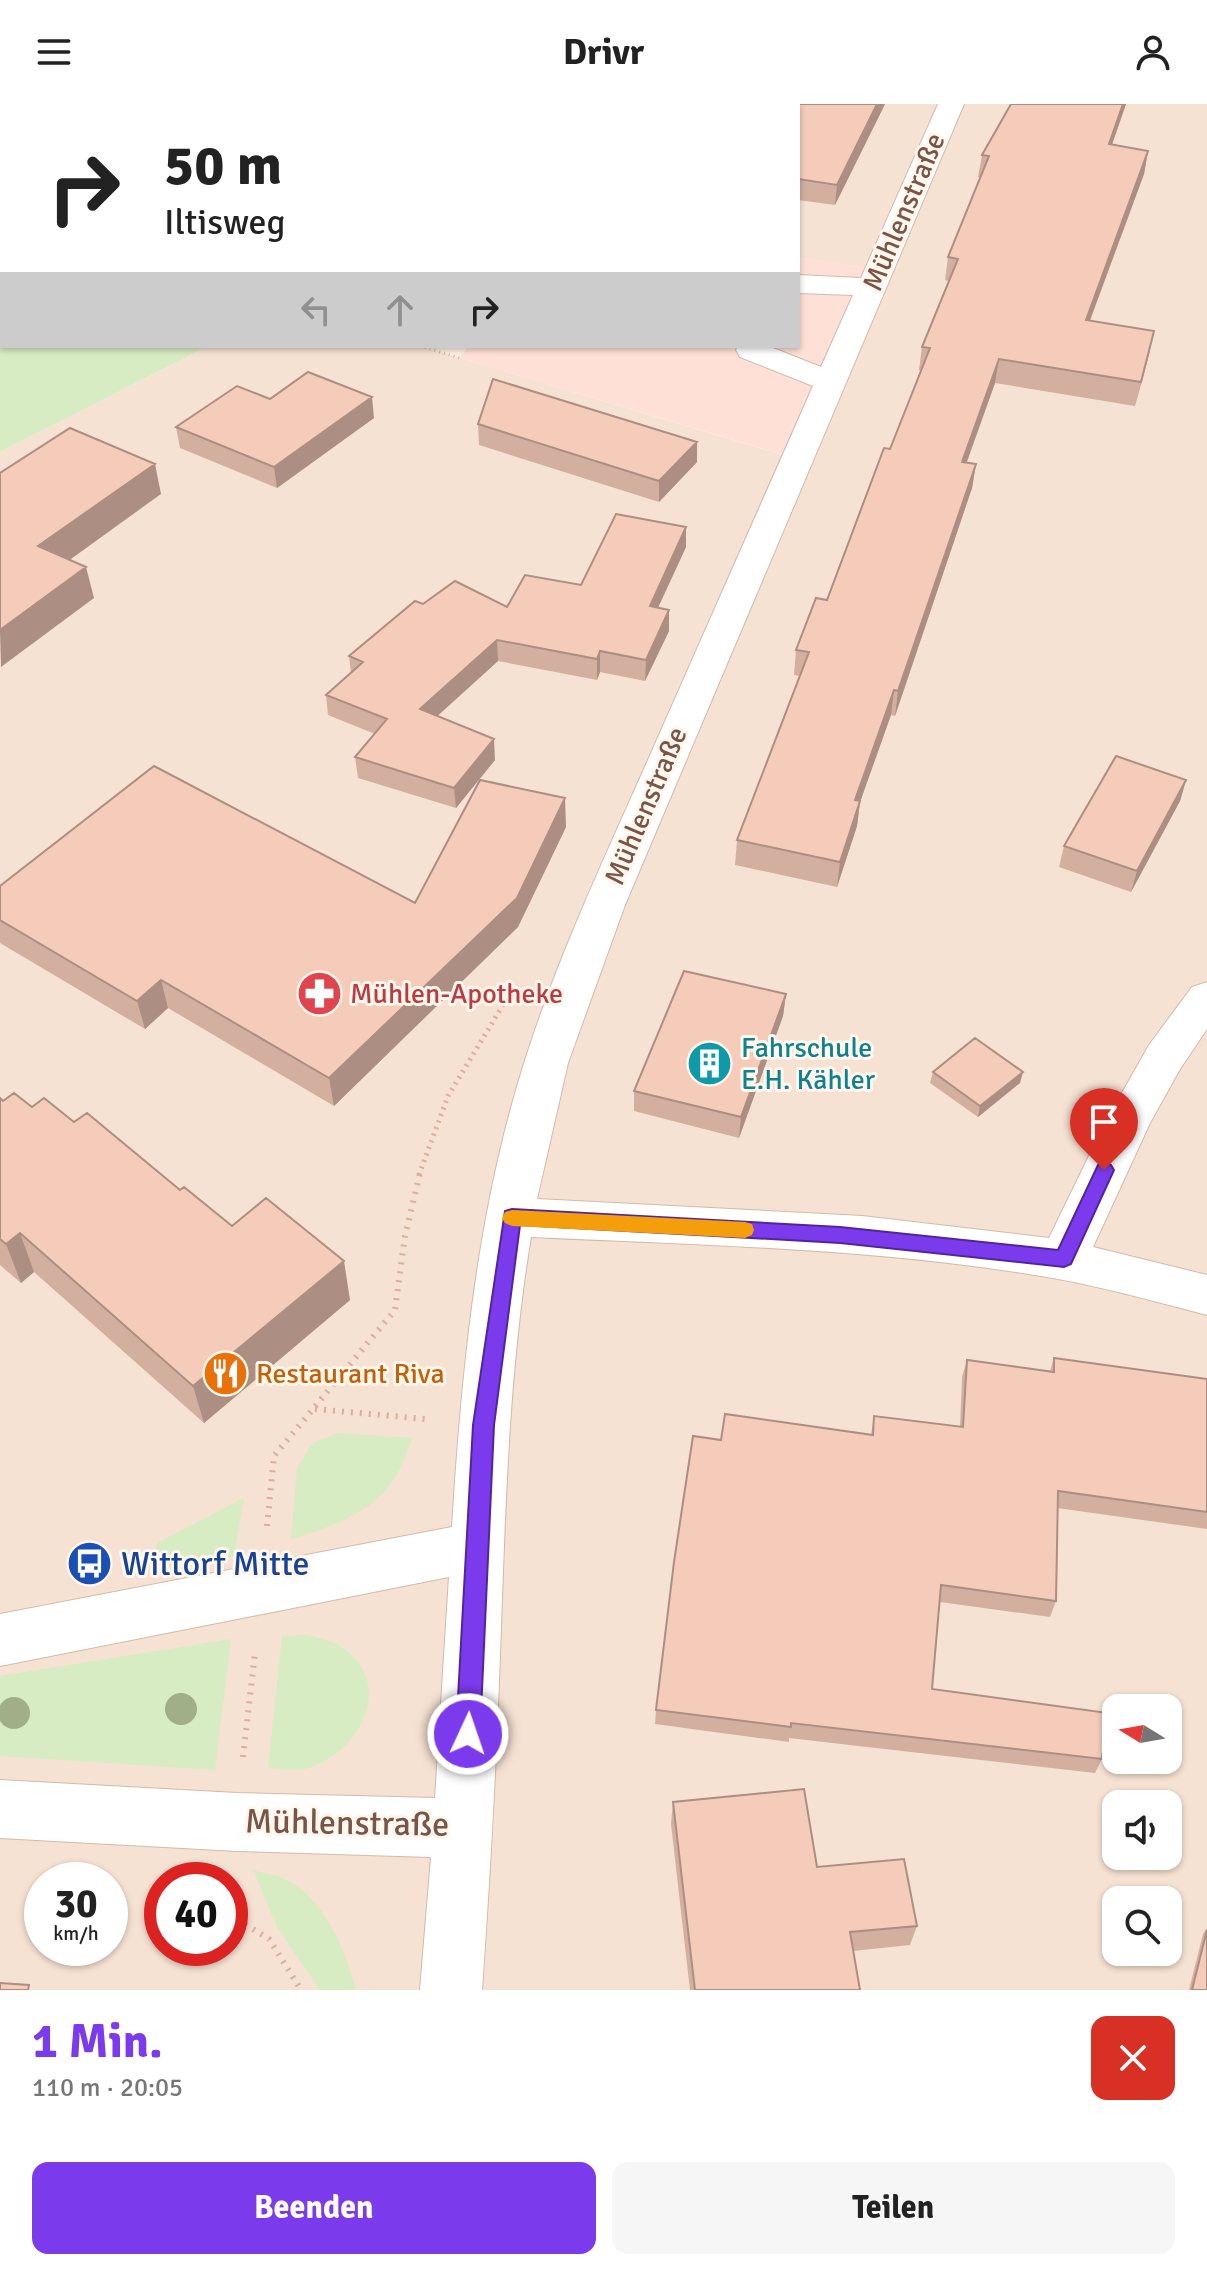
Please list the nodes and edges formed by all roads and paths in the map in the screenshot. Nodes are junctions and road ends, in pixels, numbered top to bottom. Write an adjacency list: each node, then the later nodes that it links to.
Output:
1 (951, 104): 3 (street, Mühlenstraße)
2 (800, 284): 3 (street)
3 (871, 287): 7 (street, Mühlenstraße)
4 (427, 348): 6 (path)
5 (752, 348): 7 (street)
6 (460, 358)
7 (830, 382): 9 (street, Mühlenstraße)
8 (1207, 998): 10 (street)
9 (512, 1217): 10 (street); 13 (street, Mühlenstraße)
10 (1064, 1258): 11 (street)
11 (1207, 1295)
12 (314, 1409): 13 (path)
13 (484, 1425): 14 (street, Mühlenstraße)
14 (477, 1547): 15 (street); 17 (street, Mühlenstraße)
15 (0, 1640)
16 (0, 1809): 17 (street, Mühlenstraße)
17 (464, 1828): 20 (street)
18 (248, 1926): 19 (path)
19 (301, 1990)
20 (451, 1990)

